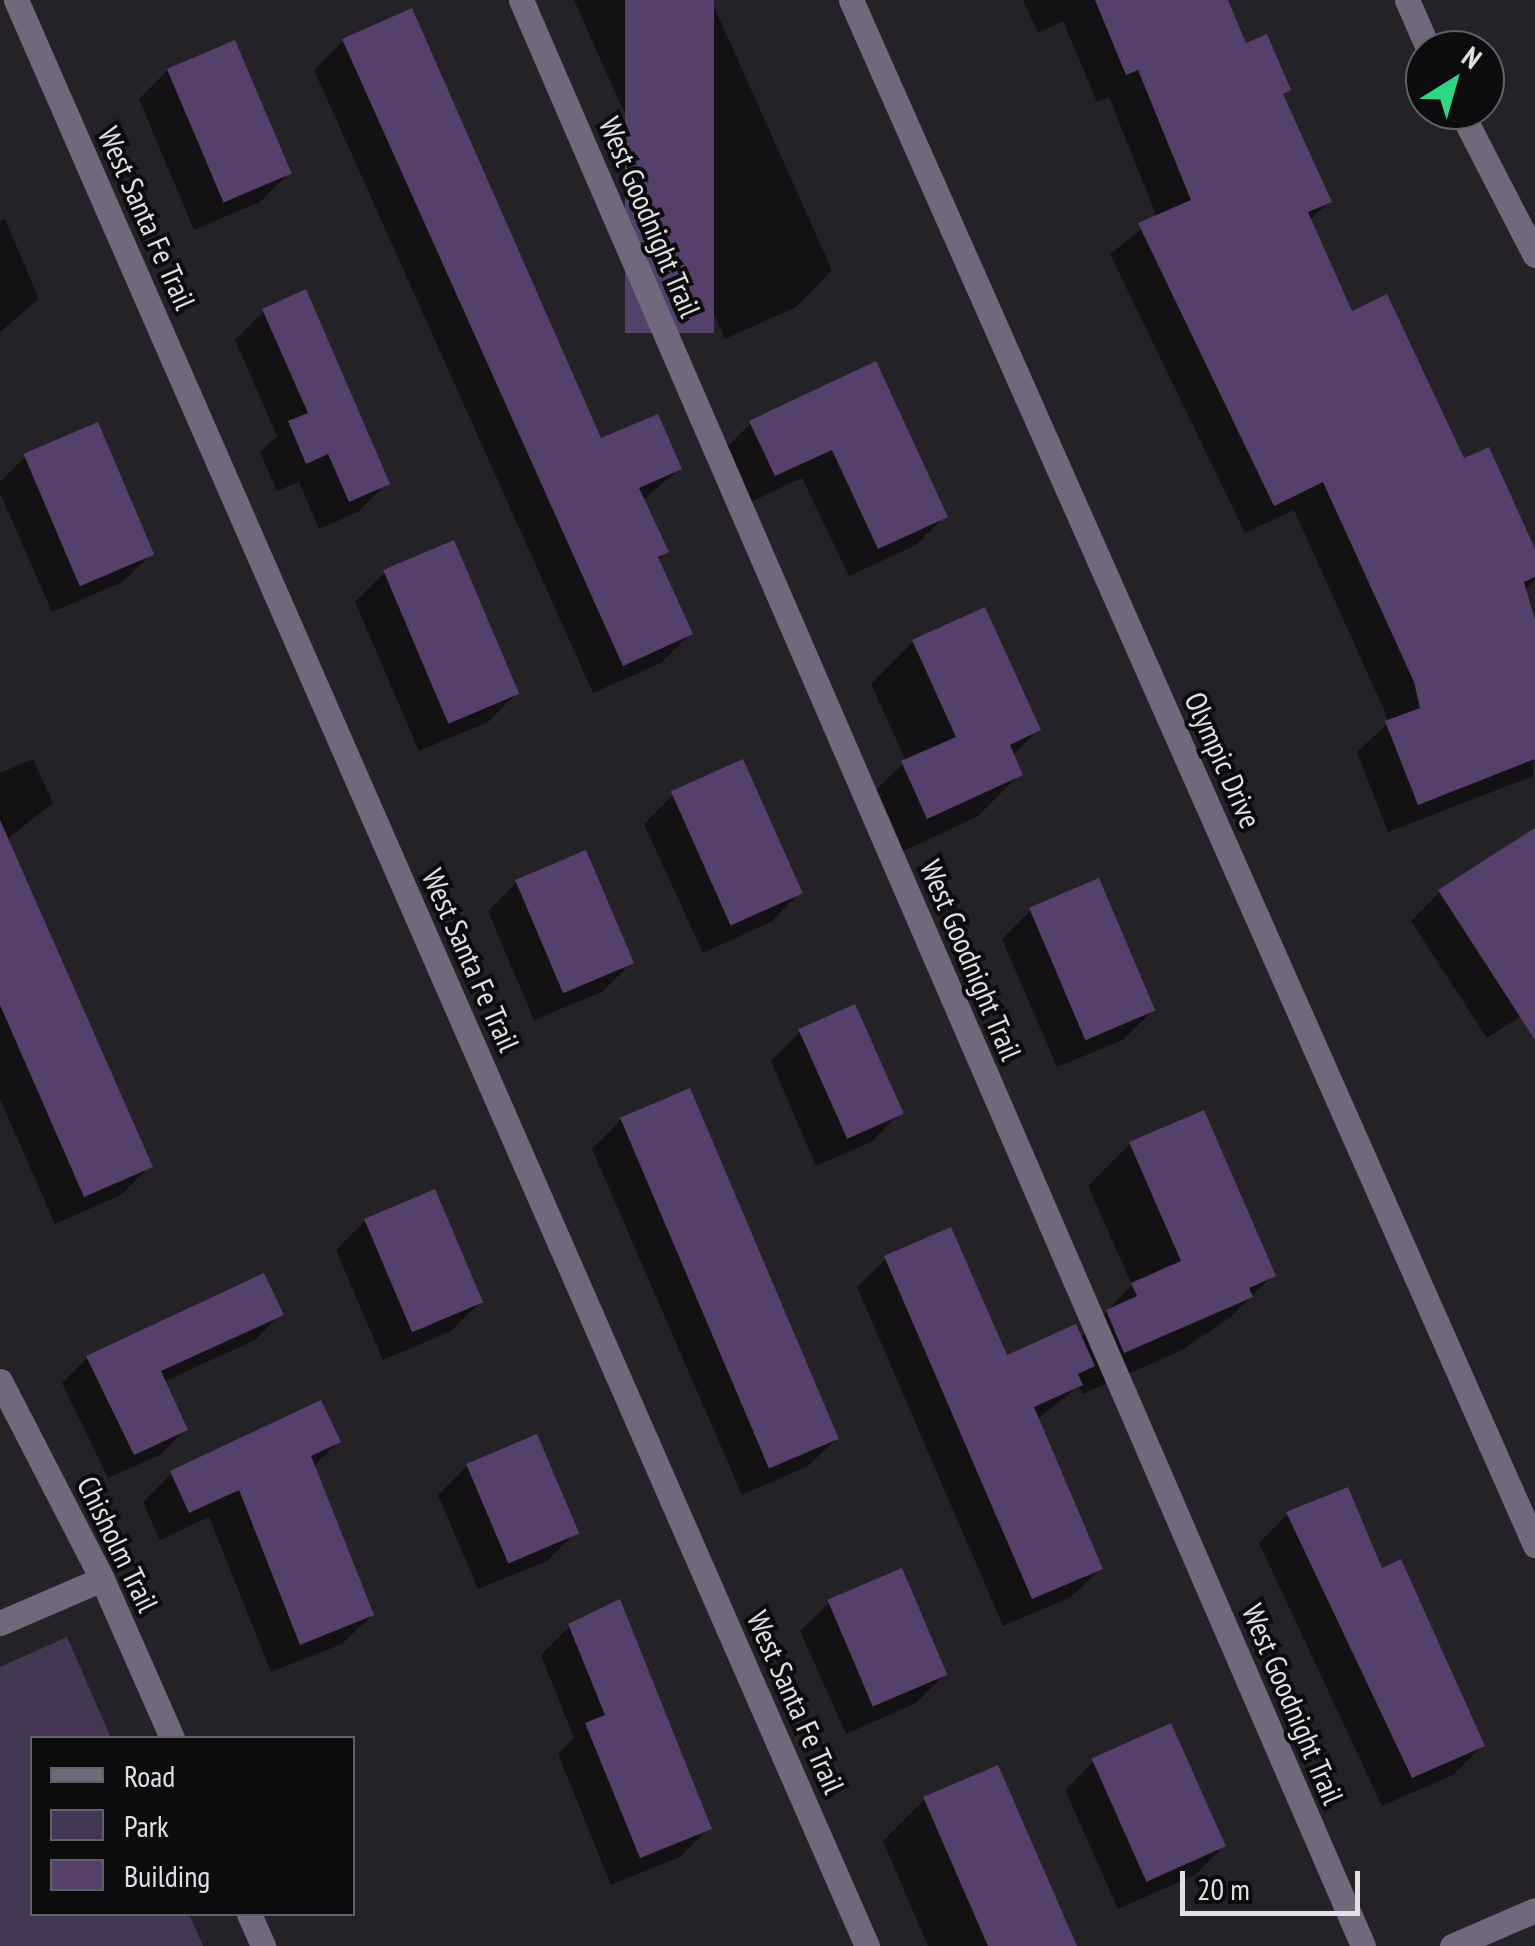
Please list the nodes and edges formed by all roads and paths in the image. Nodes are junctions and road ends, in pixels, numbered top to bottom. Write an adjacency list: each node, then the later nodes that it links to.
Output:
1 (16, 0): 16 (street, West Santa Fe Trail)
2 (521, 0): 17 (street, West Goodnight Trail)
3 (851, 0): 9 (street, Olympic Drive)
4 (1407, 0): 5 (street)
5 (1420, 30)
6 (1470, 130): 7 (street)
7 (1535, 255)
8 (0, 1381): 10 (street, Chisholm Trail)
9 (1535, 1545)
10 (102, 1579): 11 (street); 12 (street, Chisholm Trail)
11 (0, 1623)
12 (171, 1736)
13 (1535, 1910): 18 (street)
14 (250, 1916): 15 (street)
15 (263, 1946)
16 (867, 1946)
17 (1362, 1946)
18 (1452, 1946)

